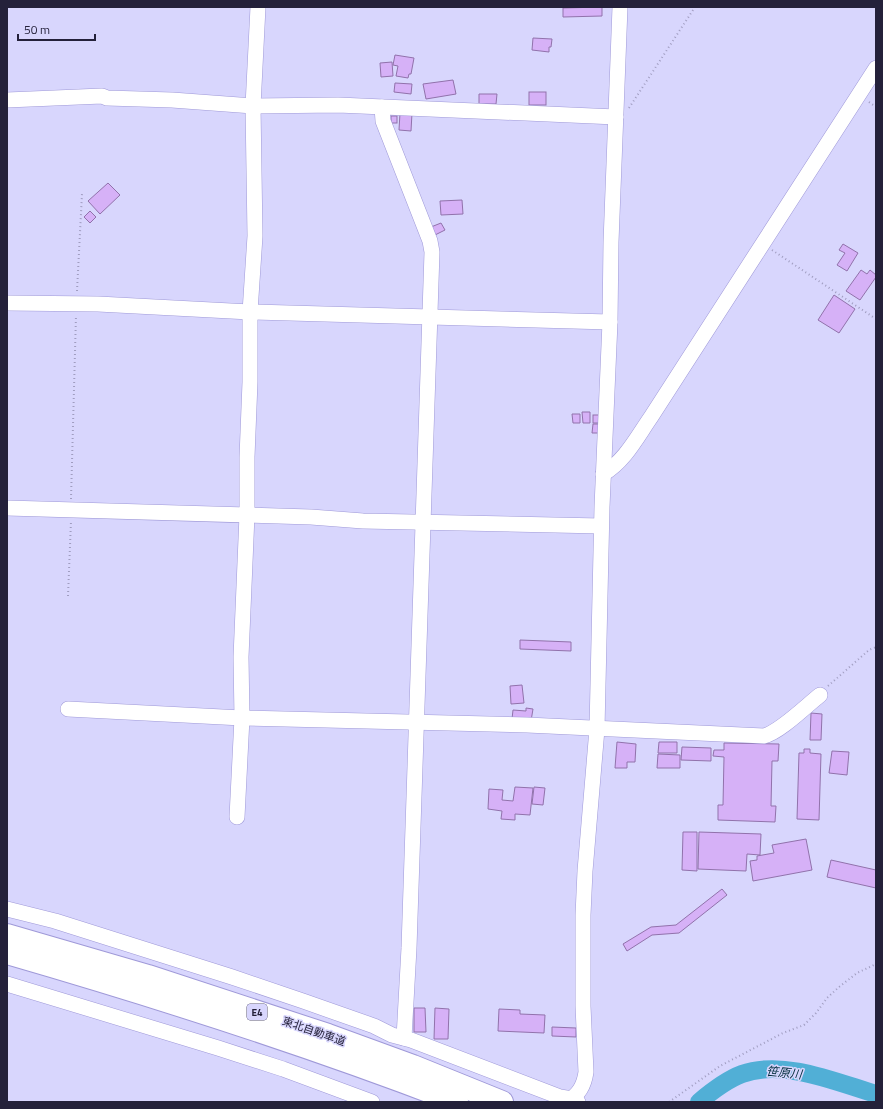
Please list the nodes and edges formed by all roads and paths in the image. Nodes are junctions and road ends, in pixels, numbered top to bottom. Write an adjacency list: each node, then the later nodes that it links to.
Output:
1 (258, 7): 6 (street)
2 (620, 7): 8 (street)
3 (695, 7): 8 (path)
4 (876, 68): 10 (street)
5 (7, 100): 6 (street)
6 (253, 106): 7 (street); 13 (street)
7 (382, 107): 8 (street); 14 (street)
8 (616, 117): 16 (street)
9 (82, 194): 12 (path)
10 (763, 244): 15 (path); 17 (street)
11 (7, 303): 12 (street)
12 (76, 304): 13 (street); 19 (path)
13 (250, 312): 14 (street); 20 (street)
14 (430, 317): 16 (street); 21 (street)
15 (876, 319)
16 (610, 322): 17 (street)
17 (603, 474): 22 (street)
18 (7, 508): 19 (street)
19 (71, 510): 20 (street); 23 (path)
20 (247, 515): 21 (street); 27 (street)
21 (423, 523): 22 (street); 28 (street)
22 (601, 526): 29 (street)
23 (68, 596)
24 (876, 647): 25 (path)
25 (820, 695): 29 (street)
26 (68, 710): 27 (street)
27 (242, 718): 28 (street); 30 (street)
28 (416, 723): 29 (street); 36 (street)
29 (597, 729): 37 (street)
30 (237, 817)
31 (7, 909): 36 (street)
32 (7, 935): 40 (highway, 東北自動車道 / E4)
33 (7, 953): 39 (highway, 東北自動車道 / E4)
34 (876, 964): 41 (path)
35 (7, 984): 38 (street)
36 (404, 1038): 37 (street)
37 (573, 1101)
38 (372, 1102)
39 (456, 1102)
40 (502, 1102)
41 (668, 1102)

